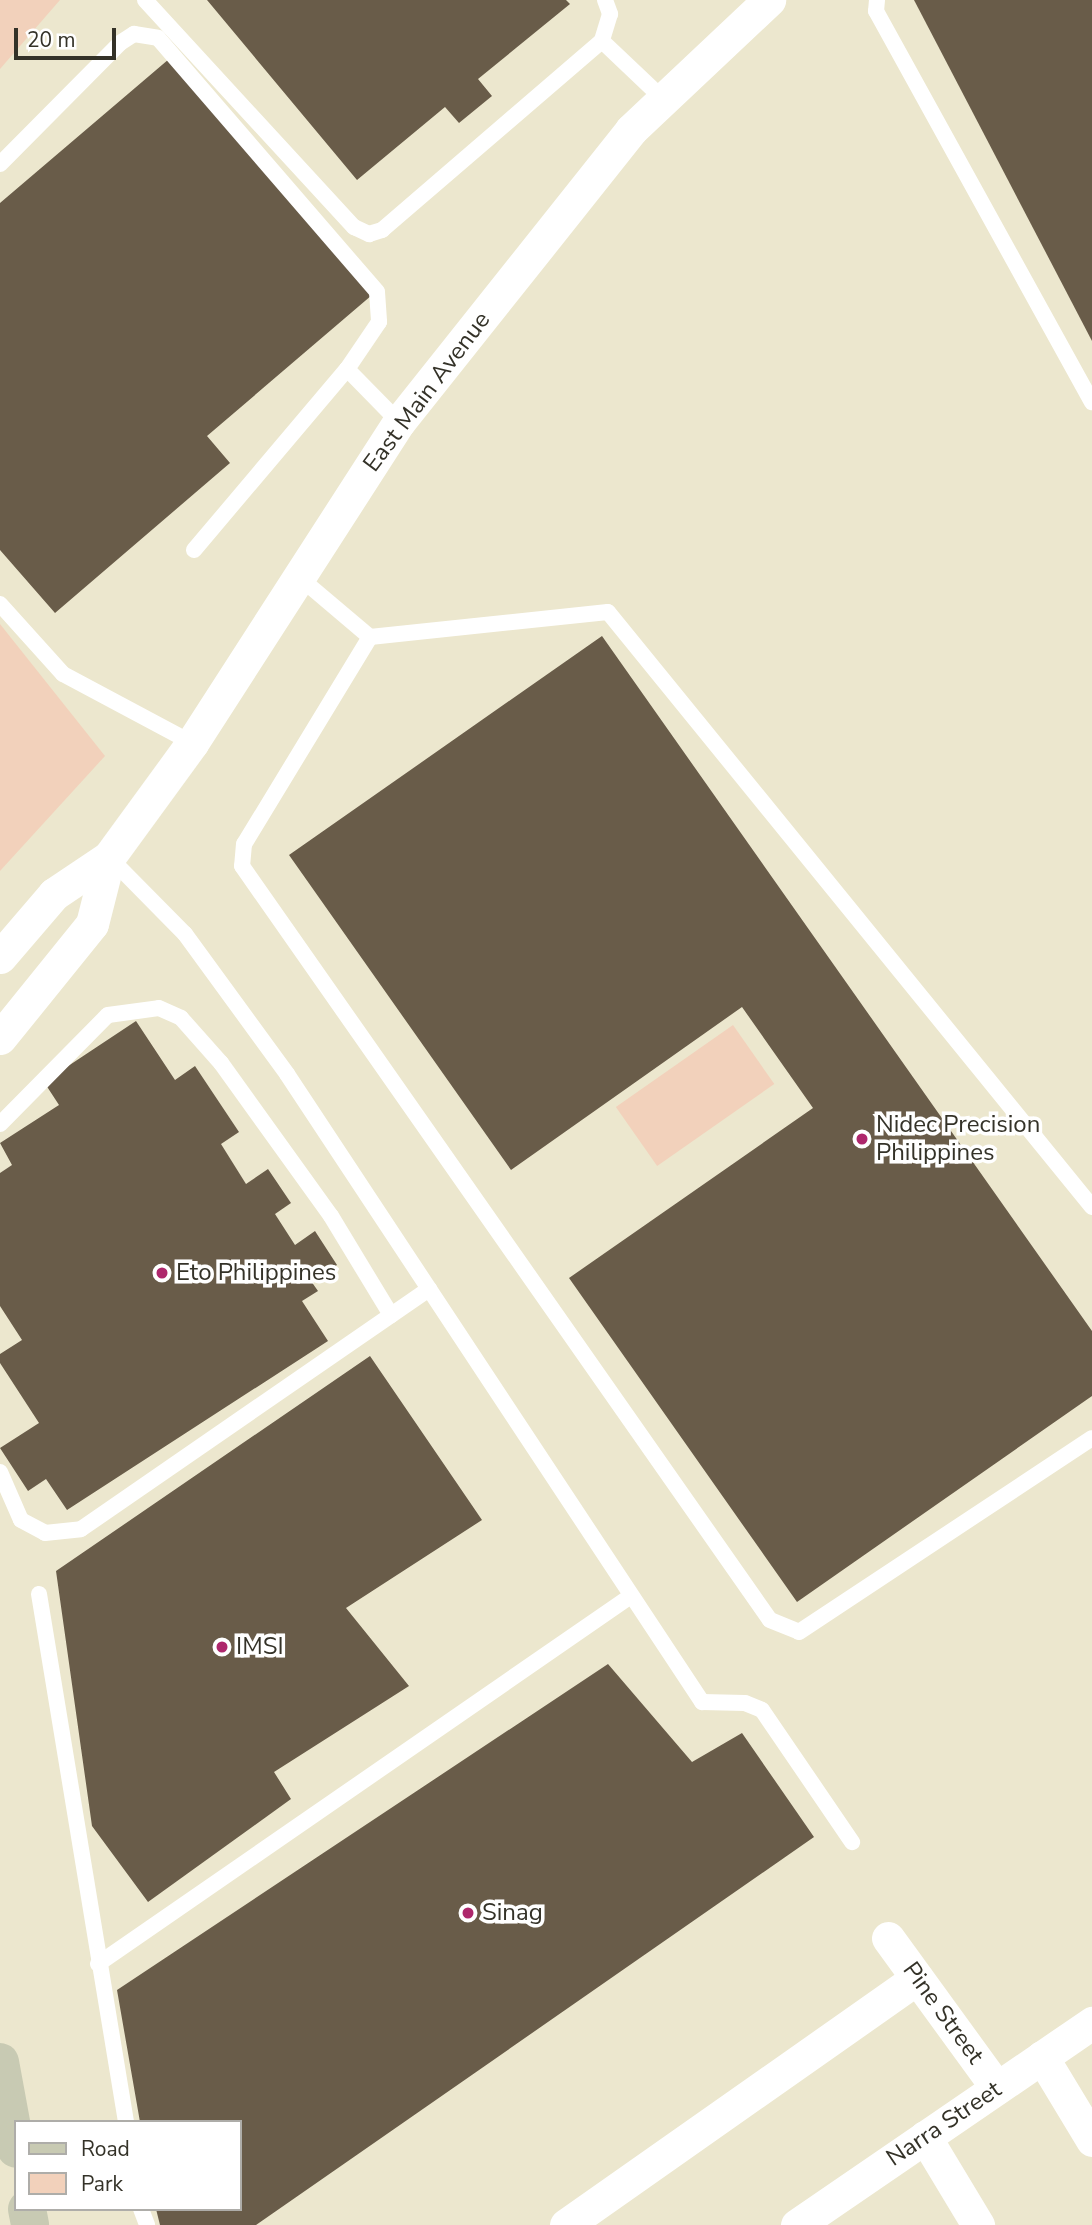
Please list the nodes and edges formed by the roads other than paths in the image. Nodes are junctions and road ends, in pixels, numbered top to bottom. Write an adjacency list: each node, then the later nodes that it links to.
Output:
1 (145, 0): 5 (lane)
2 (606, 0): 5 (lane)
3 (769, 0): 6 (street, East Main Avenue)
4 (877, 0): 9 (lane)
5 (602, 41): 6 (lane)
6 (662, 98): 10 (street, East Main Avenue)
7 (0, 164): 8 (lane)
8 (347, 369): 10 (lane); 11 (lane)
9 (1092, 402)
10 (399, 422): 12 (street, East Main Avenue)
11 (194, 550)
12 (299, 577): 14 (lane); 15 (street, East Main Avenue)
13 (0, 604): 15 (lane)
14 (370, 637): 20 (lane); 23 (lane)
15 (192, 743): 16 (street, East Main Avenue)
16 (109, 857): 17 (street, East Main Avenue); 18 (street, East Main Avenue); 21 (lane)
17 (0, 957)
18 (0, 1038)
19 (0, 1124): 22 (lane)
20 (1092, 1207)
21 (429, 1289): 22 (lane); 26 (lane)
22 (391, 1315): 24 (lane)
23 (1092, 1438)
24 (0, 1472)
25 (39, 1594): 29 (lane)
26 (628, 1598): 27 (lane); 29 (lane)
27 (852, 1842)
28 (888, 1938): 30 (street, Pine Street)
29 (98, 1964): 35 (lane)
30 (917, 1978): 34 (street, Pine Street); 40 (street)
31 (1092, 2023): 32 (street, Narra Street)
32 (1042, 2057): 34 (street, Narra Street); 38 (street)
33 (0, 2062): 37 (main road)
34 (998, 2088): 36 (street, Narra Street)
35 (126, 2120)
36 (925, 2137): 39 (street, Narra Street); 41 (street)
37 (14, 2138)
38 (1092, 2140)
39 (801, 2224)
40 (566, 2225)
41 (978, 2225)

